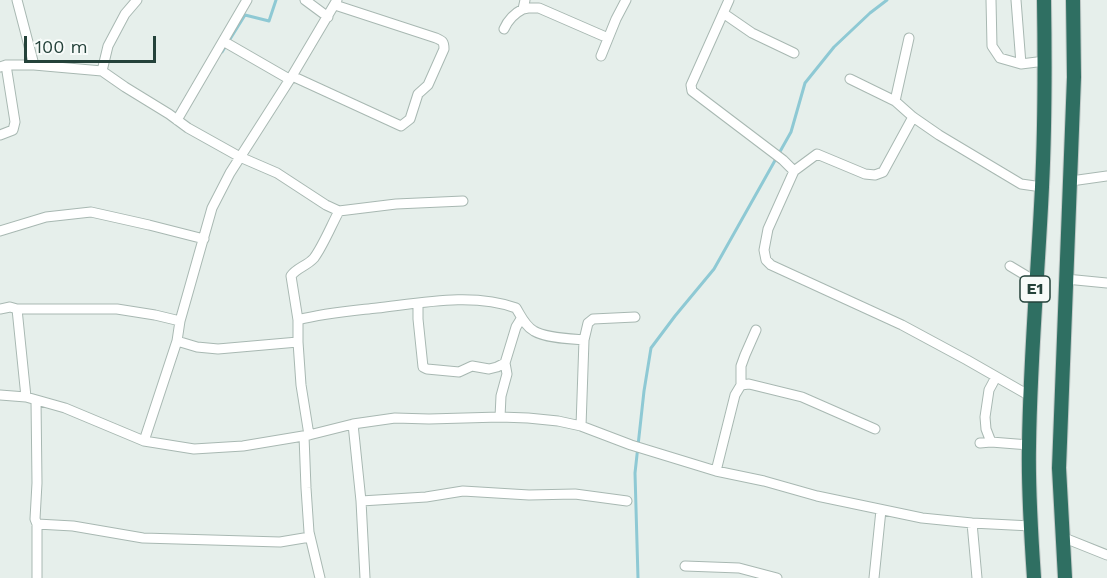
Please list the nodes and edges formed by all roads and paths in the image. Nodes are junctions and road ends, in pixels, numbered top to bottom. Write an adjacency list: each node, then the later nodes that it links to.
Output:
1 (17, 0): 23 (street)
2 (137, 0): 25 (street)
3 (247, 0): 18 (street)
4 (305, 0): 14 (street)
5 (626, 0): 16 (street)
6 (729, 0): 13 (street)
7 (992, 0): 22 (street)
8 (1016, 0): 22 (street)
9 (1044, 0): 21 (highway, E1)
10 (1074, 0): 35 (highway, E1)
11 (336, 2): 14 (street); 26 (street)
12 (524, 5): 15 (street); 16 (street)
13 (723, 13): 19 (street); 33 (street)
14 (328, 17): 26 (street)
15 (504, 29)
16 (608, 38): 20 (street)
17 (909, 38): 28 (street)
18 (223, 40): 26 (street); 30 (street)
19 (794, 53)
20 (601, 56)
21 (1046, 61): 22 (street); 36 (highway, E1)
22 (1021, 64)
23 (34, 65): 24 (street); 25 (street)
24 (3, 66): 31 (street)
25 (102, 71): 30 (street)
26 (291, 78): 32 (street)
27 (850, 79): 28 (street)
28 (895, 101): 29 (street)
29 (913, 117): 33 (street); 36 (street)
30 (177, 120): 32 (street)
31 (0, 135)
32 (240, 157): 38 (street); 40 (street)
33 (789, 165): 57 (street)
34 (1107, 176): 35 (street)
35 (1071, 181): 42 (highway, E1)
36 (1042, 187): 43 (highway, E1)
37 (463, 201): 38 (street)
38 (339, 211): 50 (street)
39 (0, 231): 40 (street)
40 (204, 239): 51 (street)
41 (1010, 266): 43 (street)
42 (1066, 279): 44 (street); 80 (highway, E1)
43 (1035, 281): 60 (highway, E1)
44 (1107, 283)
45 (418, 303): 49 (street); 50 (street); 56 (street)
46 (0, 309): 47 (street)
47 (18, 309): 51 (street); 61 (street)
48 (635, 317): 54 (street)
49 (521, 319): 54 (street); 56 (street)
50 (298, 320): 55 (street)
51 (180, 321): 53 (street)
52 (756, 330): 58 (street)
53 (177, 340): 55 (street); 68 (street)
54 (584, 340): 65 (street)
55 (298, 342): 67 (street)
56 (505, 363): 63 (street)
57 (996, 377): 60 (street); 69 (street)
58 (741, 385): 66 (street); 72 (street)
59 (0, 395): 61 (street)
60 (1030, 396): 71 (highway, E1)
61 (26, 397): 62 (street)
62 (36, 400): 68 (street); 77 (street)
63 (500, 417): 64 (street); 65 (street)
64 (353, 424): 67 (street); 73 (street)
65 (581, 426): 72 (street)
66 (875, 429)
67 (307, 436): 68 (street); 79 (street)
68 (144, 441)
69 (991, 442): 70 (street); 71 (street)
70 (980, 443)
71 (1029, 445): 78 (highway, E1)
72 (716, 471): 75 (street)
73 (362, 501): 74 (street); 85 (street)
74 (627, 501)
75 (881, 510): 76 (street); 87 (street)
76 (972, 523): 78 (street); 88 (street)
77 (37, 524): 79 (street); 83 (street)
78 (1030, 526): 89 (highway, E1)
79 (310, 537): 84 (street)
80 (1062, 537): 81 (street); 90 (highway, E1)
81 (1107, 555)
82 (685, 566): 86 (street)
83 (37, 578)
84 (320, 578)
85 (366, 578)
86 (777, 578)
87 (874, 578)
88 (977, 578)
89 (1034, 578)
90 (1065, 578)

